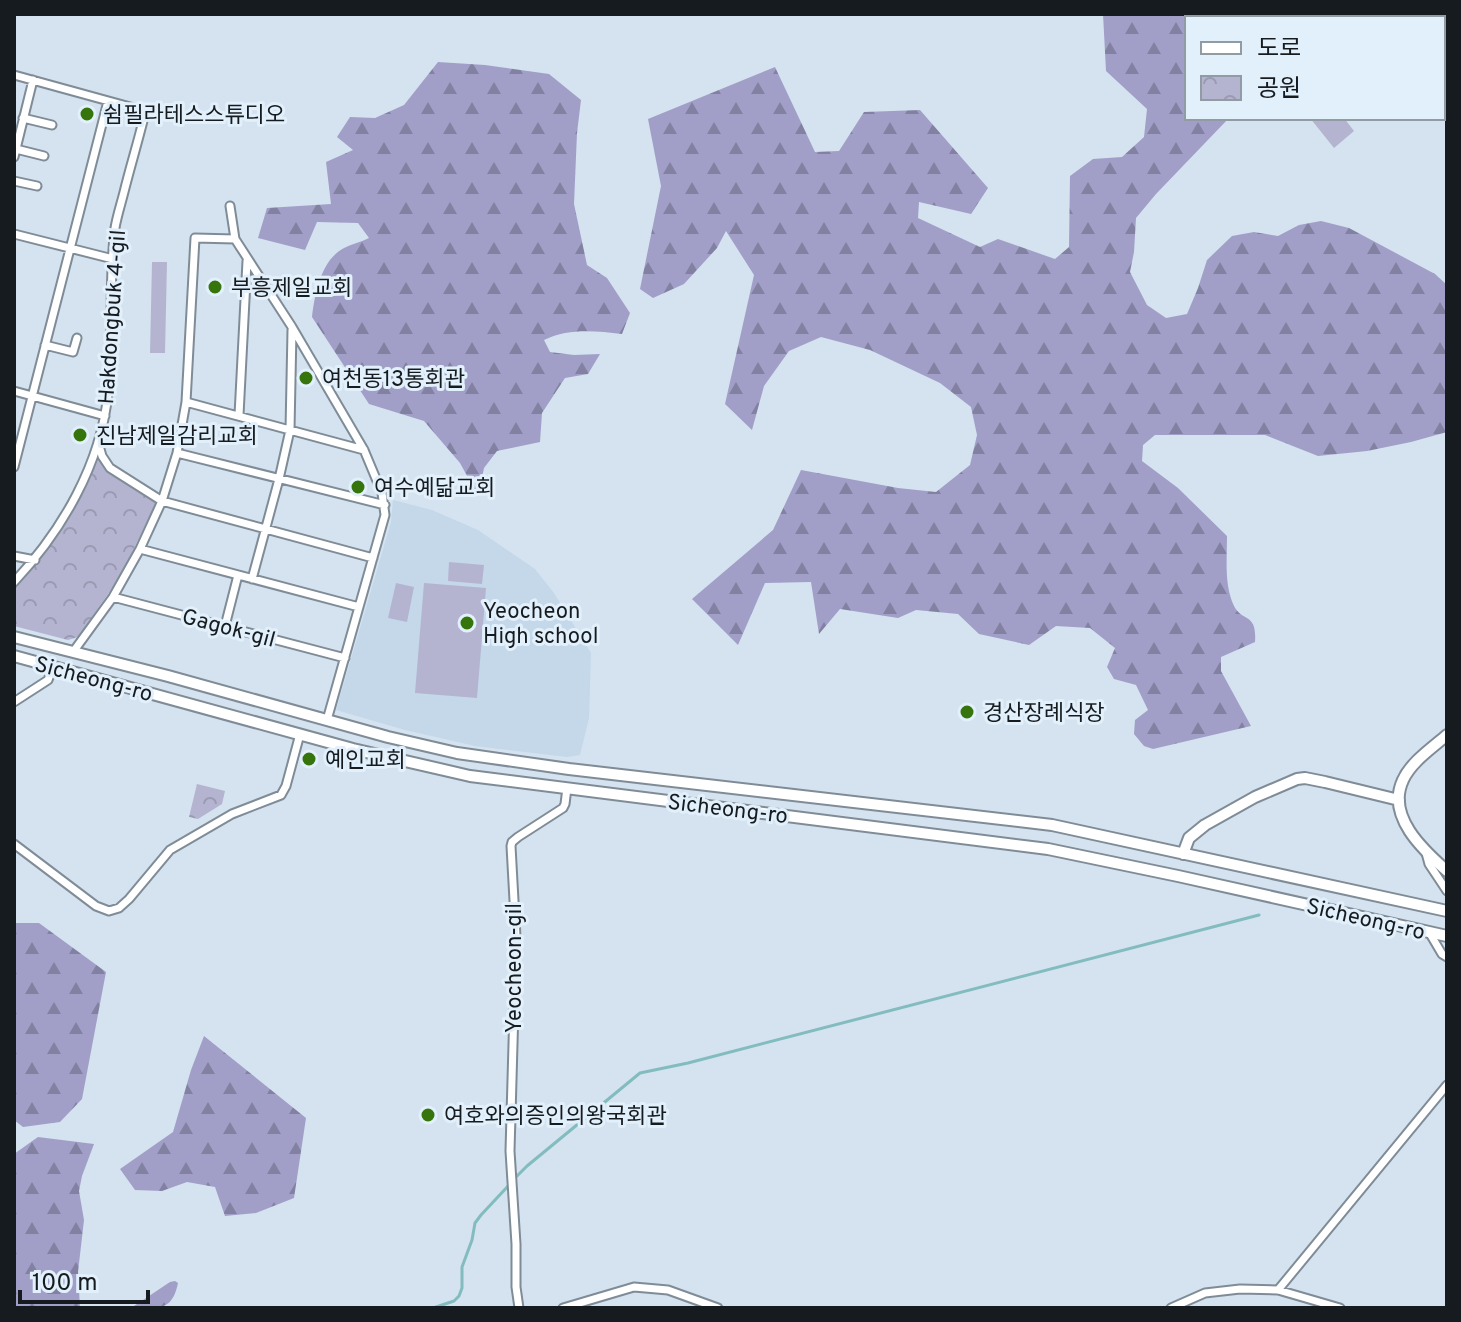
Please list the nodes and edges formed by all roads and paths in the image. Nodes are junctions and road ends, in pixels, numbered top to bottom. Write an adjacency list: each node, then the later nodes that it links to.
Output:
1 (14, 75): 2 (street, Hakdongbuk 4-gil)
2 (33, 80): 3 (street, Hakdongbuk 4-gil); 4 (street)
3 (108, 101): 13 (street, Hakdongbuk 4-gil); 14 (street, Hakdongbuk 4-gil)
4 (23, 118): 5 (street); 6 (street)
5 (52, 125)
6 (15, 153): 7 (street)
7 (44, 156)
8 (14, 181): 9 (street)
9 (37, 186)
10 (230, 206): 12 (street)
11 (14, 234): 13 (street)
12 (235, 239): 15 (street); 21 (street)
13 (70, 248): 14 (street); 18 (street, Hakdongbuk 4-gil)
14 (113, 259): 23 (street, Hakdongbuk 4-gil)
15 (247, 259): 16 (street); 22 (street)
16 (292, 327): 24 (street); 26 (street)
17 (77, 338): 18 (street)
18 (45, 345): 20 (street, Hakdongbuk 4-gil)
19 (14, 391): 20 (street)
20 (32, 396): 23 (street); 28 (street, Hakdongbuk 4-gil)
21 (186, 402): 22 (street); 27 (street)
22 (239, 415): 24 (street)
23 (105, 416): 25 (street, Hakdongbuk 4-gil)
24 (290, 430): 26 (street); 29 (street)
25 (98, 442): 30 (street); 36 (street, Hakdongbuk 4-gil)
26 (364, 450): 31 (street)
27 (177, 453): 29 (street); 30 (street)
28 (14, 467)
29 (279, 479): 31 (street); 32 (street)
30 (162, 501): 32 (street); 33 (street)
31 (385, 505): 35 (street)
32 (265, 529): 35 (street); 38 (street)
33 (140, 549): 37 (street); 40 (street)
34 (14, 556): 36 (street)
35 (373, 558): 41 (street)
36 (35, 560): 39 (street, Hakdongbuk 4-gil)
37 (238, 575): 38 (street); 42 (street)
38 (252, 579): 41 (street)
39 (14, 582)
40 (113, 597): 42 (street, Gagok-gil); 44 (street)
41 (359, 607): 46 (street)
42 (225, 626): 46 (street, Gagok-gil)
43 (14, 637): 44 (street, Sicheong-ro)
44 (73, 652): 48 (street, Sicheong-ro)
45 (14, 656): 47 (street, Sicheong-ro)
46 (345, 658): 51 (street)
47 (53, 667): 49 (street, Sicheong-ro); 50 (street)
48 (168, 676): 49 (street); 51 (street, Sicheong-ro)
49 (164, 696): 52 (street, Sicheong-ro)
50 (14, 702)
51 (327, 720): 54 (street, Sicheong-ro)
52 (300, 734): 56 (street, Sicheong-ro); 59 (street)
53 (1447, 735): 55 (street)
54 (569, 769): 56 (street); 61 (street, Sicheong-ro)
55 (1403, 779): 57 (street); 58 (street)
56 (567, 788): 65 (street, Sicheong-ro); 70 (street, Yeocheon-gil)
57 (1374, 792): 58 (street); 61 (street)
58 (1399, 800): 60 (street)
59 (14, 844)
60 (1426, 853): 62 (street); 63 (street)
61 (1183, 854): 64 (street, Sicheong-ro)
62 (1447, 871)
63 (1447, 891)
64 (1447, 911)
65 (1429, 932): 66 (street, Sicheong-ro); 67 (street)
66 (1447, 936)
67 (1447, 957)
68 (1447, 1085): 69 (street)
69 (1278, 1290): 73 (street); 74 (street)
70 (519, 1308)
71 (563, 1308): 72 (street)
72 (718, 1308)
73 (1171, 1308)
74 (1340, 1308)

